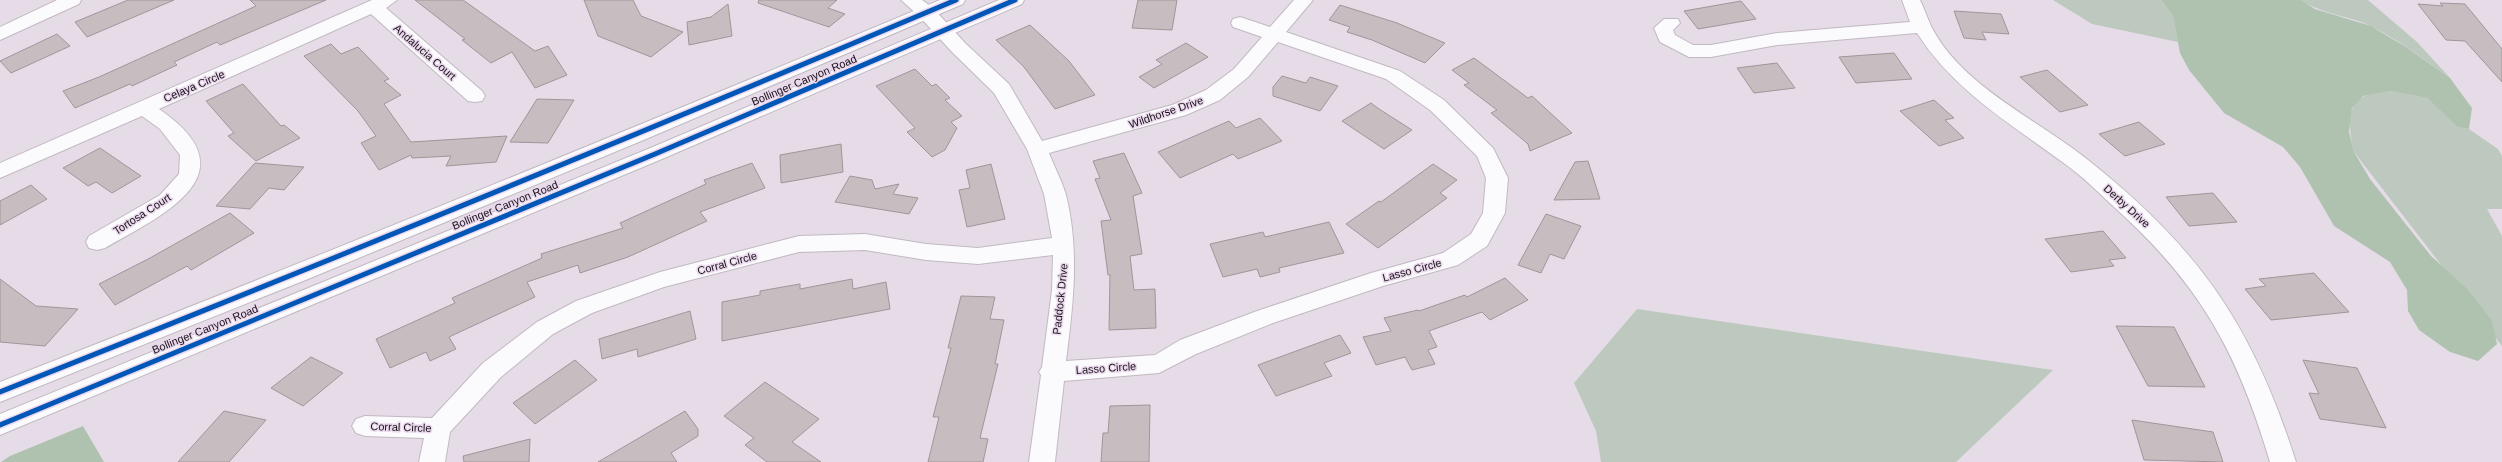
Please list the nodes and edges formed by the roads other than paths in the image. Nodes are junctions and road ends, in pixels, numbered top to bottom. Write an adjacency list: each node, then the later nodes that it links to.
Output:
1 (72, 0): 12 (street)
2 (956, 0): 7 (street, Bollinger Canyon Road)
3 (1016, 0): 11 (street, Bollinger Canyon Road)
4 (1304, 0): 13 (street, Wildhorse Drive)
5 (1911, 0): 10 (street, Derby Drive)
6 (381, 4): 14 (street, Andalucia Court); 15 (street, Celaya Circle)
7 (918, 6): 11 (street, Paddock Drive); 21 (street, Bollinger Canyon Road)
8 (1240, 23): 13 (street, Lasso Circle)
9 (1671, 23): 10 (street)
10 (1922, 28): 27 (street, Derby Drive)
11 (945, 31): 16 (street, Paddock Drive); 22 (street, Bollinger Canyon Road)
12 (0, 34)
13 (1272, 35): 16 (street, Wildhorse Drive); 20 (street, Lasso Circle)
14 (476, 96)
15 (144, 108): 17 (street, Celaya Circle); 18 (street, Tortosa Court)
16 (1037, 149): 19 (street, Paddock Drive)
17 (0, 171)
18 (97, 242)
19 (1064, 245): 20 (street, Paddock Drive); 24 (street, Corral Circle)
20 (1052, 372): 26 (street, Paddock Drive)
21 (0, 392)
22 (0, 425)
23 (365, 426): 24 (street, Corral Circle)
24 (438, 428): 25 (street, Corral Circle)
25 (432, 462)
26 (1042, 462)
27 (2283, 462)

